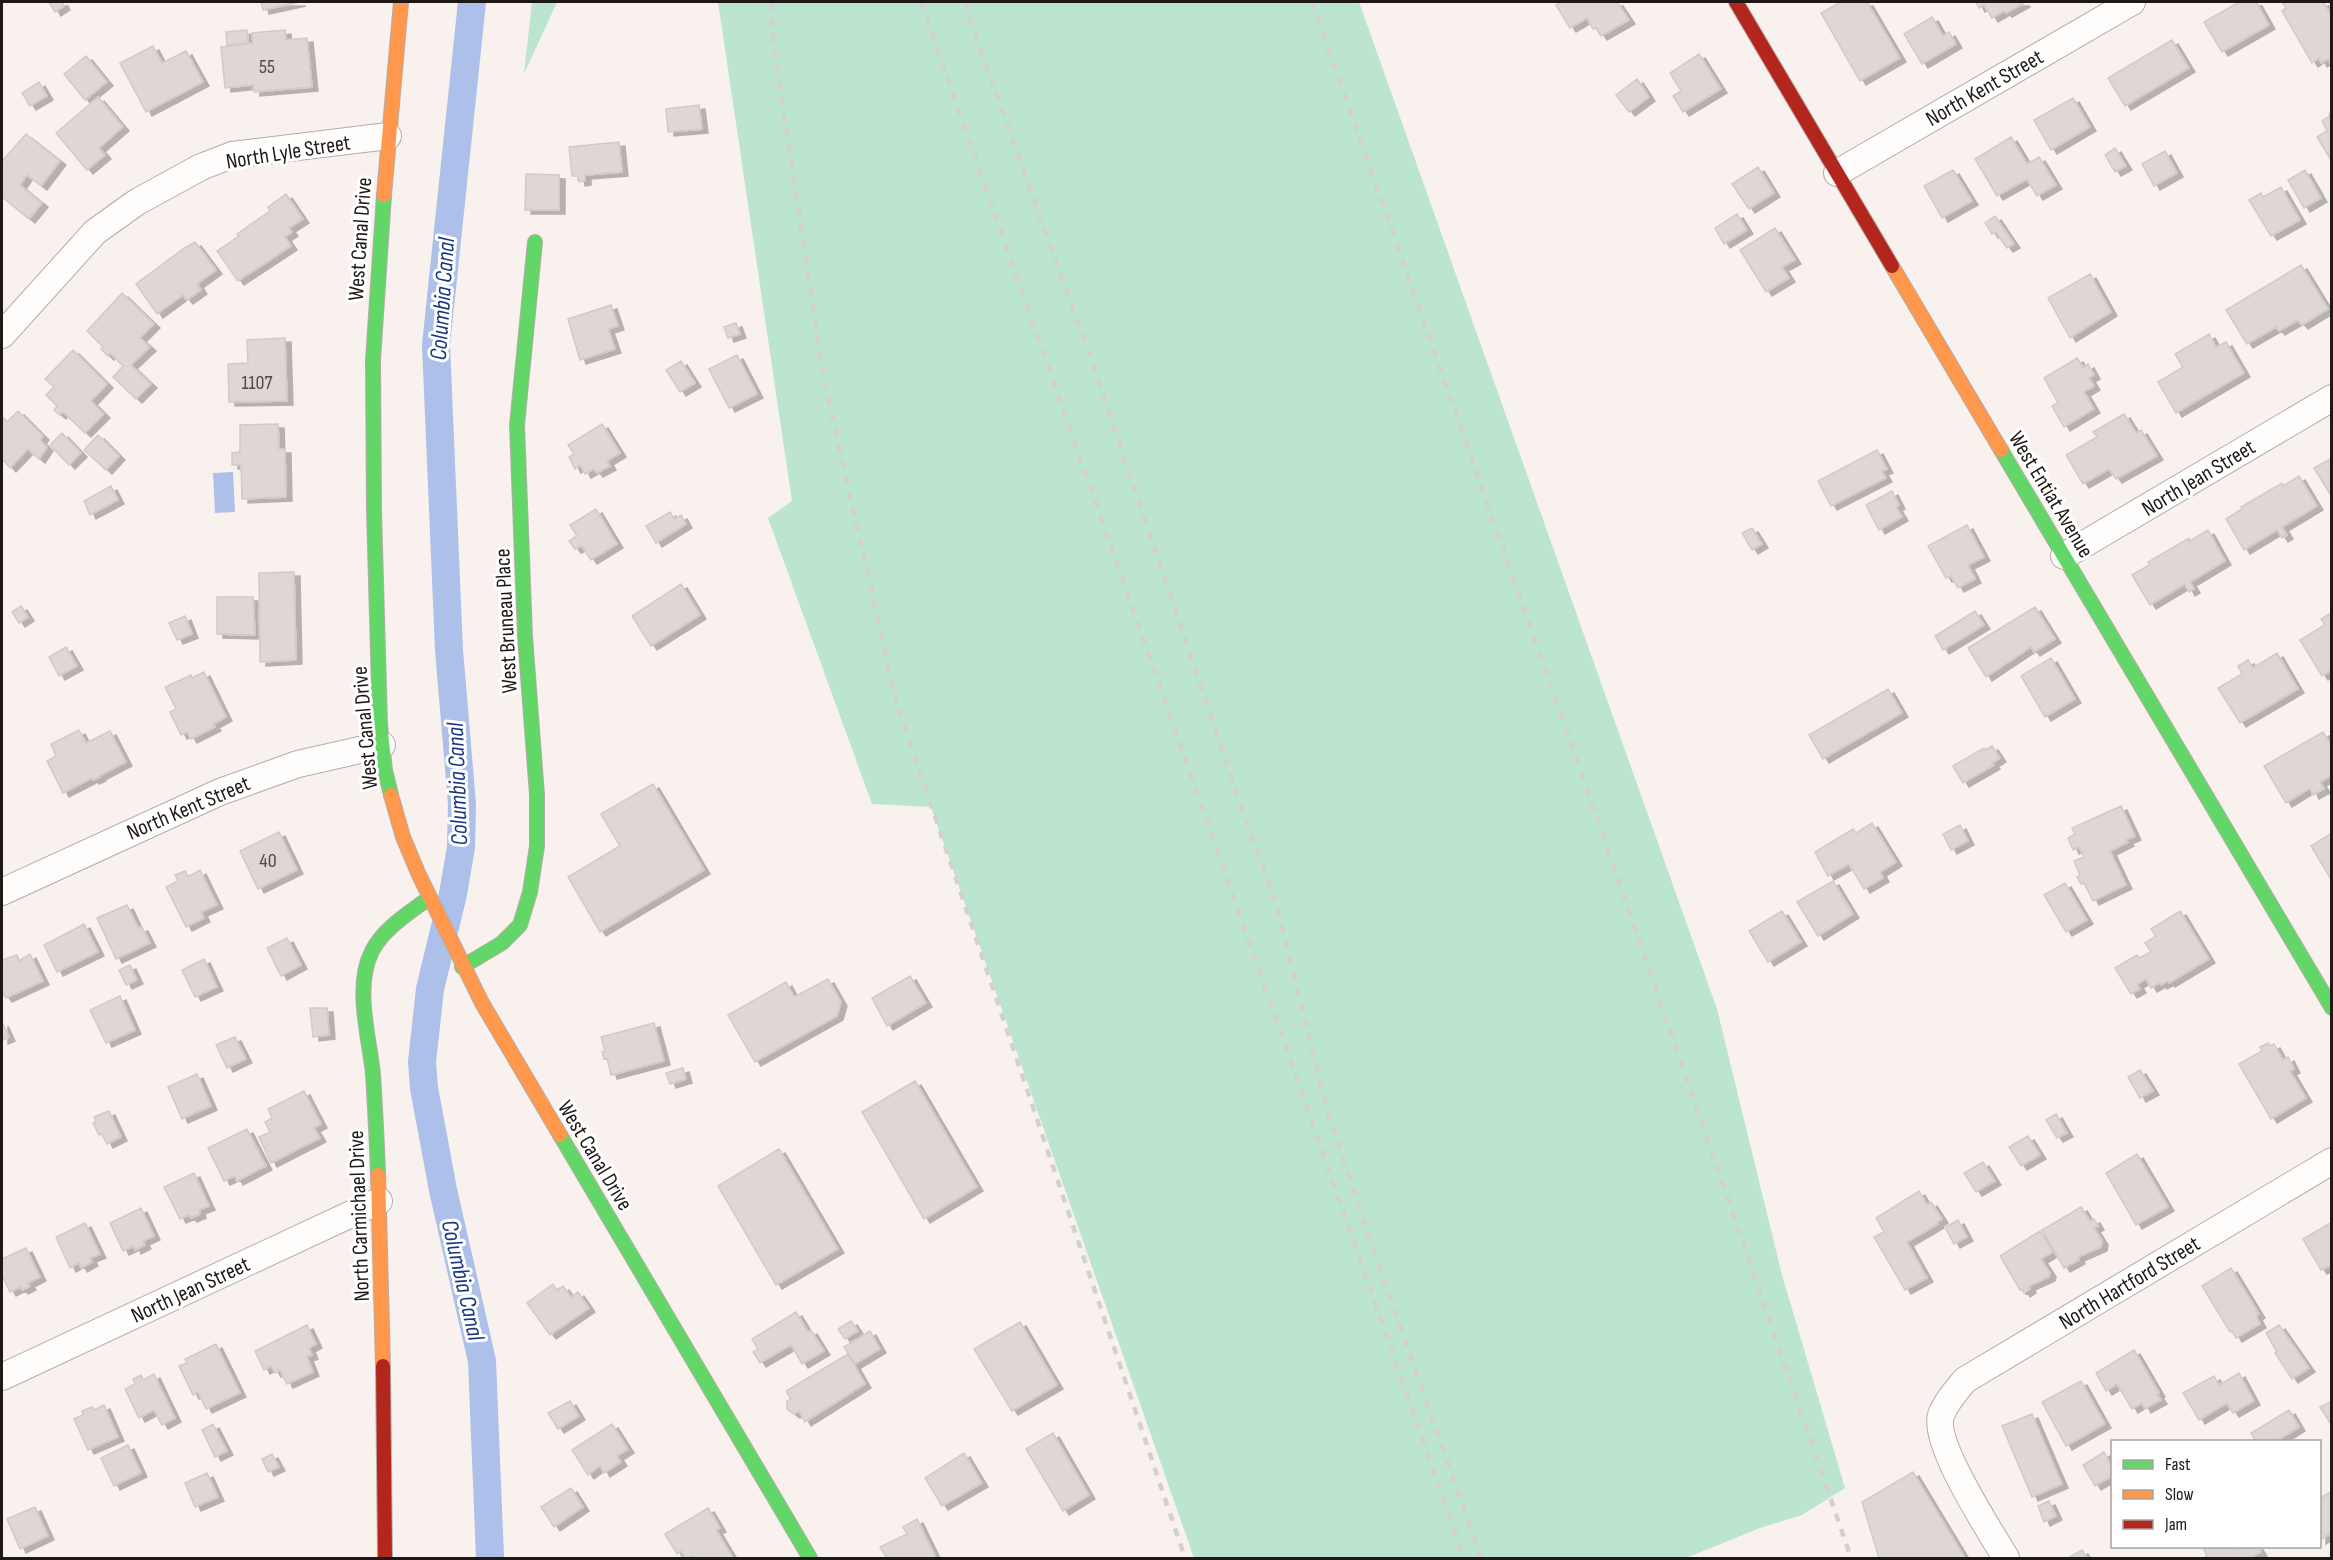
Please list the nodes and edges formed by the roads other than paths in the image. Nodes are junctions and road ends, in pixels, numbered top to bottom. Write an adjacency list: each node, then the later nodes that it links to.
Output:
1 (401, 2): 4 (street, West Canal Drive)
2 (1736, 2): 5 (street, West Entiat Avenue)
3 (2132, 2): 5 (street, North Kent Street)
4 (388, 136): 7 (street, North Lyle Street); 10 (street, West Canal Drive)
5 (1837, 173): 9 (street, West Entiat Avenue)
6 (535, 242): 13 (street, West Bruneau Place)
7 (2, 335)
8 (2331, 398): 9 (street, North Jean Street)
9 (2064, 556): 14 (street, West Entiat Avenue)
10 (382, 745): 11 (street, North Kent Street); 12 (street, West Canal Drive)
11 (2, 892)
12 (432, 904): 13 (street, West Canal Drive); 16 (street, North Carmichael Drive)
13 (462, 967): 19 (street, West Canal Drive)
14 (2331, 1008)
15 (2331, 1161): 20 (street, North Hartford Street)
16 (379, 1201): 17 (street, North Jean Street); 18 (street, North Carmichael Drive)
17 (2, 1377)
18 (385, 1558)
19 (810, 1558)
20 (2006, 1558)

